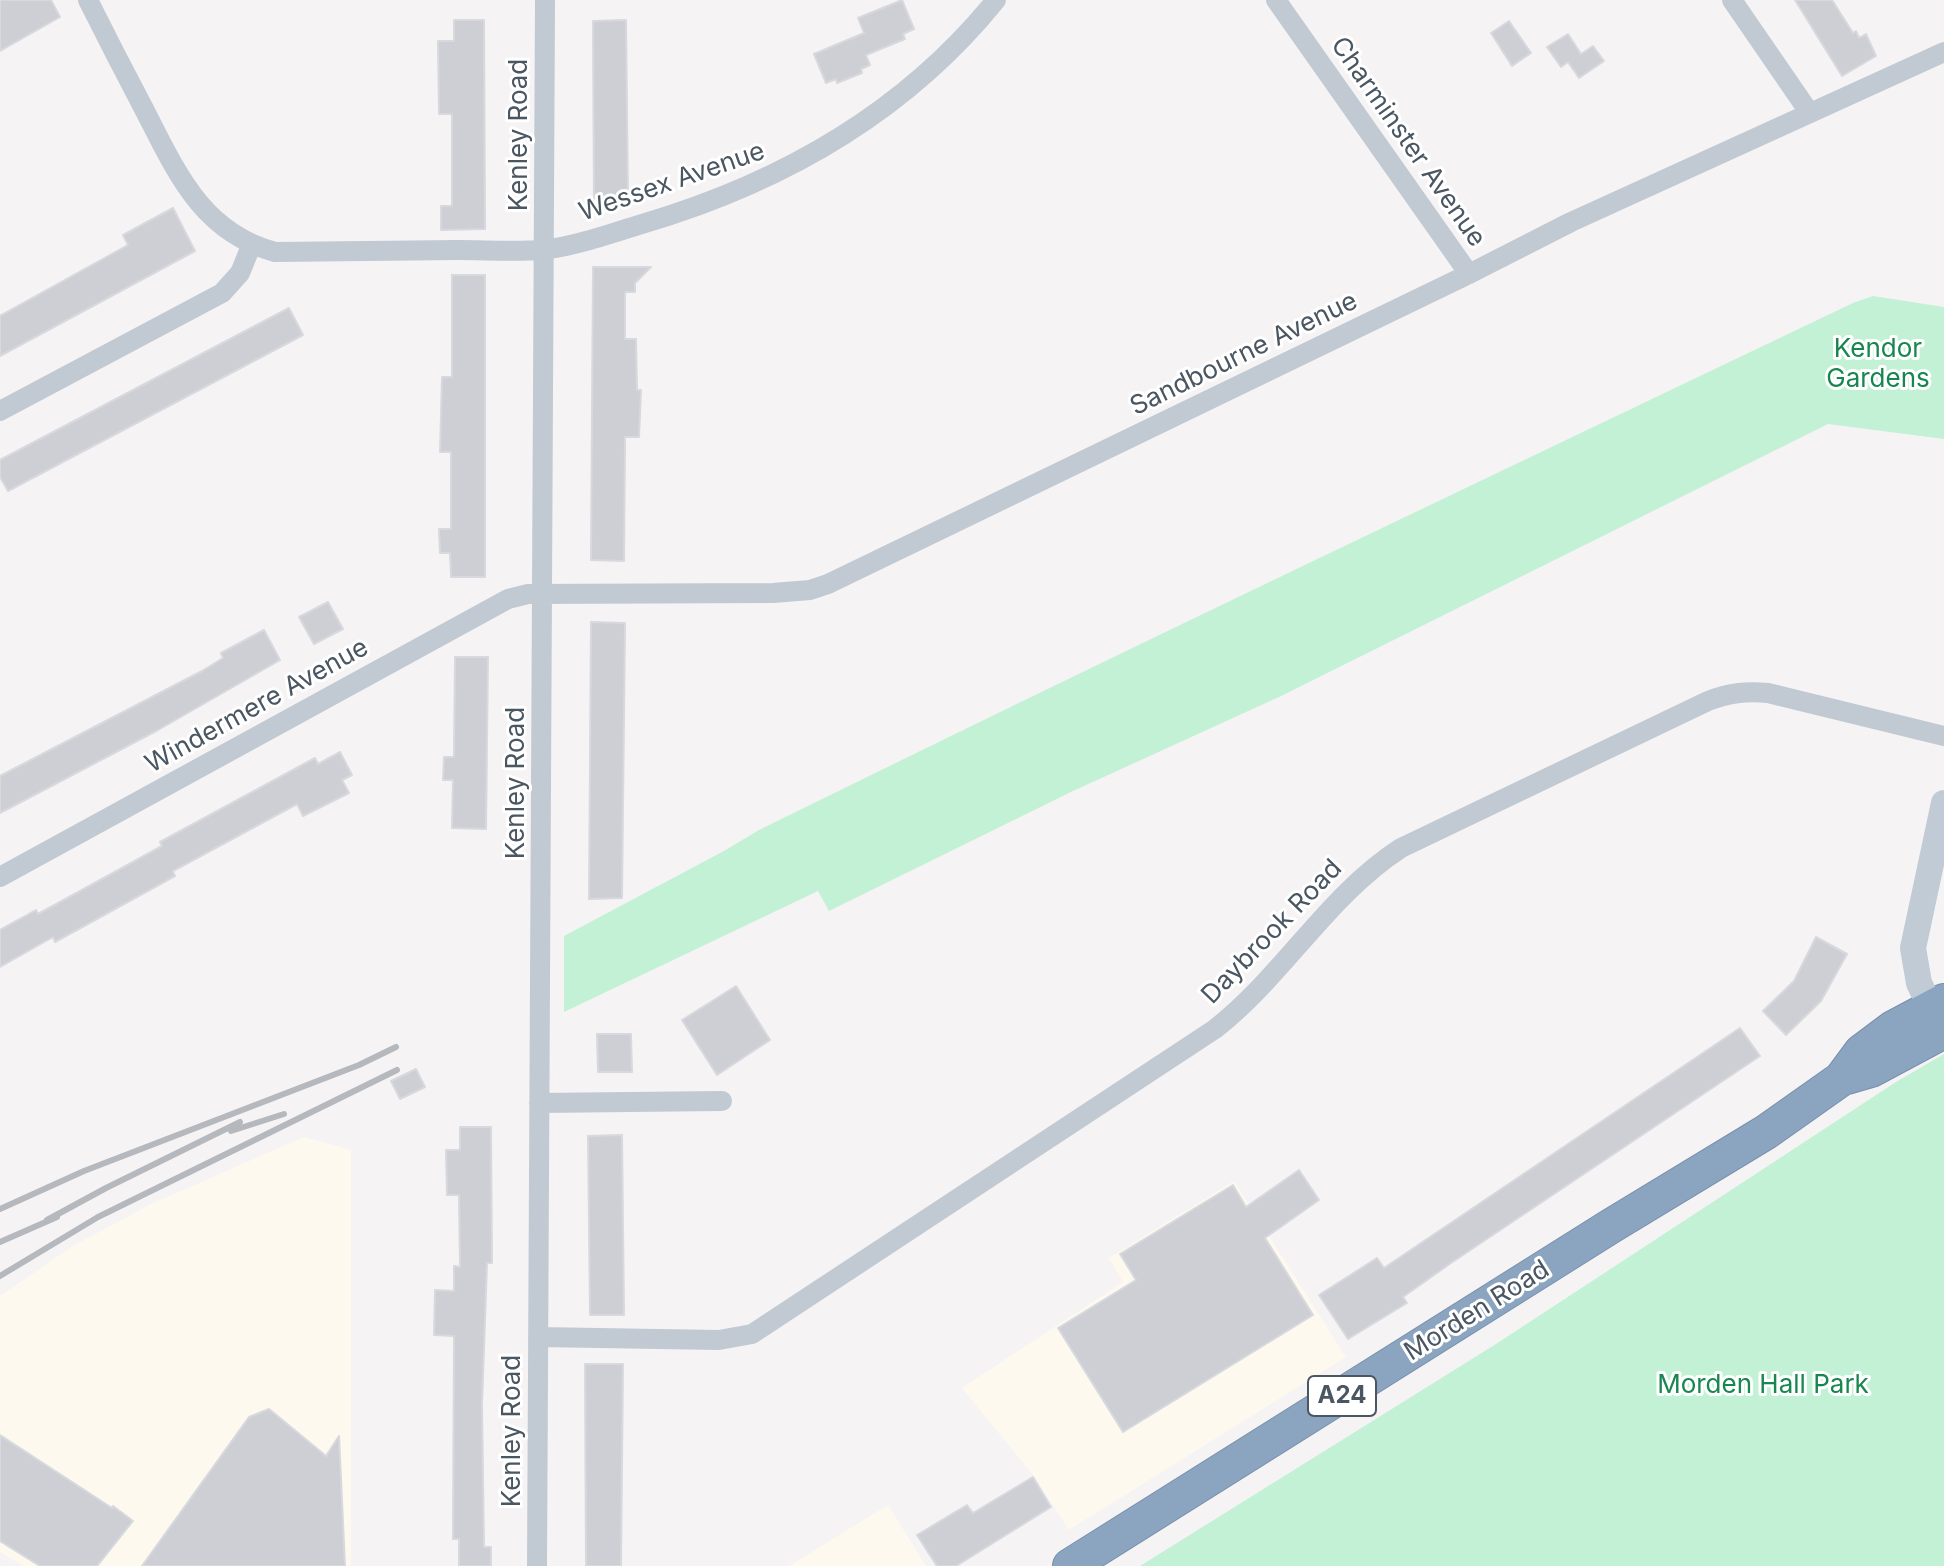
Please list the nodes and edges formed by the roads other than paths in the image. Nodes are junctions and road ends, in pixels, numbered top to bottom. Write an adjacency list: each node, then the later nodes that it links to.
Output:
1 (88, 0): 8 (street)
2 (545, 0): 9 (street, Kenley Road)
3 (996, 0): 9 (street, Wessex Avenue)
4 (1276, 0): 10 (street, Charminster Avenue)
5 (1732, 0): 7 (street)
6 (1944, 52): 7 (street, Sandbourne Avenue)
7 (1809, 112): 10 (street, Sandbourne Avenue)
8 (251, 246): 9 (street, Wessex Avenue); 11 (street)
9 (544, 250): 12 (street, Kenley Road)
10 (1469, 274): 12 (street, Sandbourne Avenue)
11 (0, 411)
12 (543, 594): 15 (street, Windermere Avenue); 18 (street, Kenley Road)
13 (1944, 736): 19 (street, Daybrook Road)
14 (1944, 803): 16 (main road)
15 (0, 877)
16 (1940, 1014): 21 (highway, Morden Road / A24)
17 (722, 1101): 18 (street)
18 (539, 1103): 19 (street, Kenley Road)
19 (538, 1337): 20 (street, Kenley Road)
20 (537, 1566)
21 (1070, 1566)

